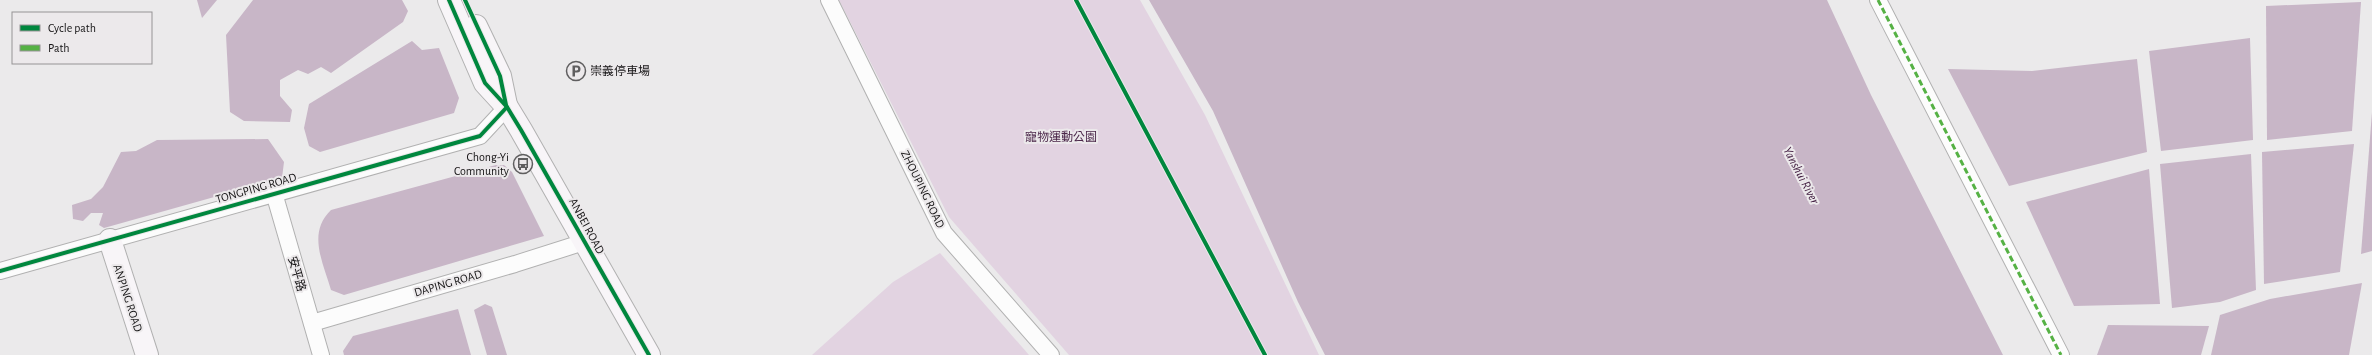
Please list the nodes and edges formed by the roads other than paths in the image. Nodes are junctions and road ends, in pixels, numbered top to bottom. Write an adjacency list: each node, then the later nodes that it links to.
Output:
1 (450, 0): 5 (street, ANBEI ROAD)
2 (465, 0): 5 (street, ANBEI ROAD)
3 (829, 0): 14 (street, ZHOUPING ROAD)
4 (1878, 0): 15 (street)
5 (507, 107): 6 (street, TONGPING ROAD); 8 (street, ANBEI ROAD)
6 (274, 193): 7 (street, TONGPING ROAD); 10 (street, 安平路)
7 (110, 240): 9 (street, TONGPING ROAD); 11 (street, ANPING ROAD)
8 (584, 242): 10 (street, DAPING ROAD); 13 (street, ANBEI ROAD)
9 (0, 271)
10 (312, 323): 12 (street, 安平路)
11 (146, 355)
12 (321, 355)
13 (649, 355)
14 (1051, 355)
15 (2061, 355)

